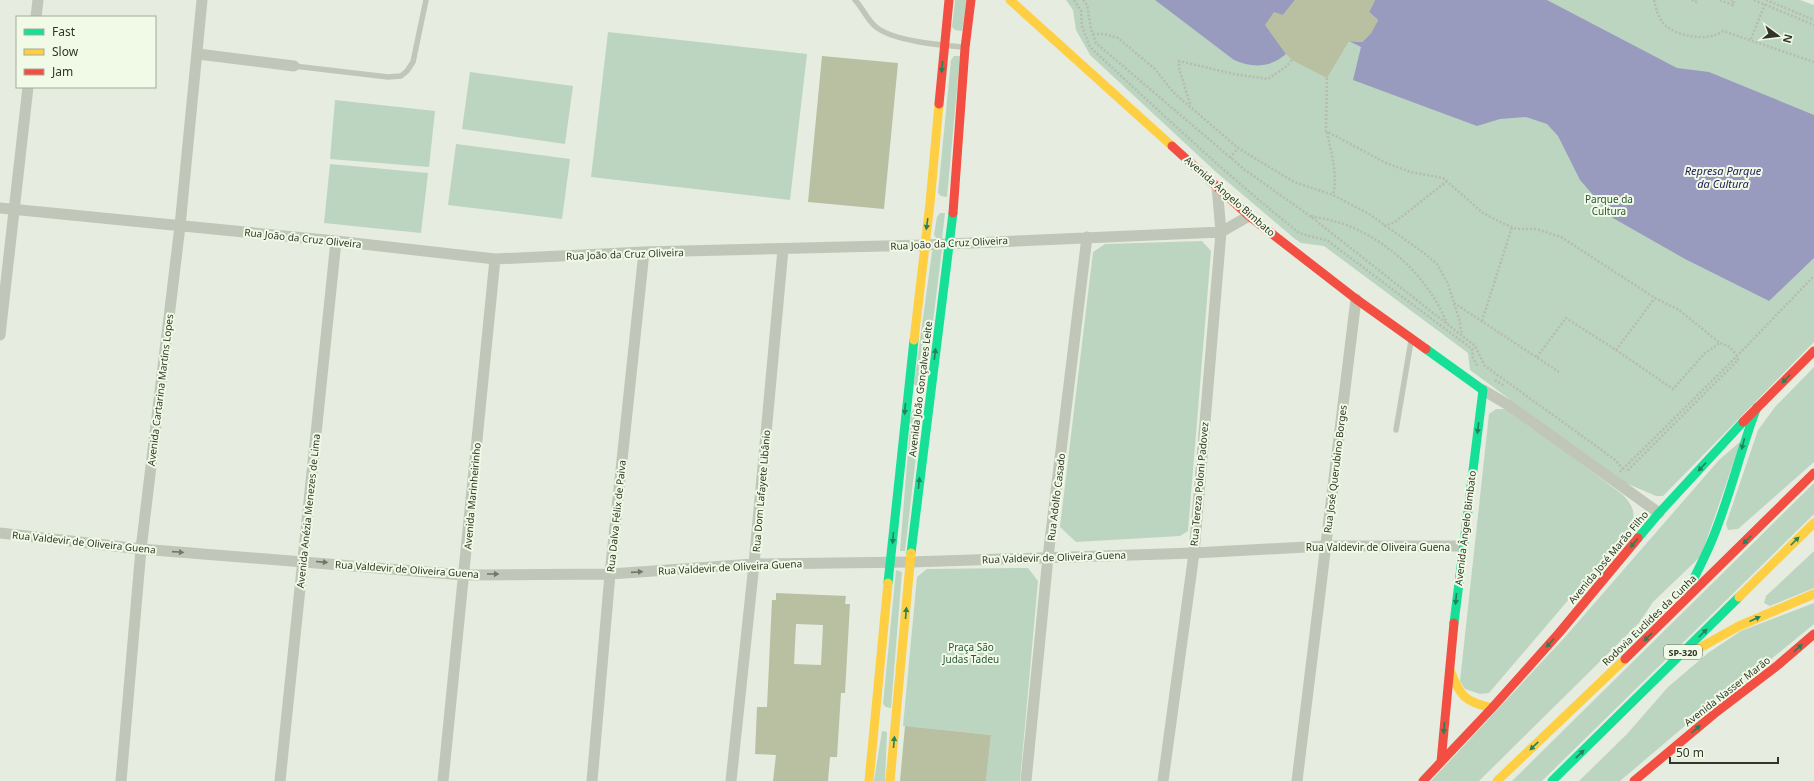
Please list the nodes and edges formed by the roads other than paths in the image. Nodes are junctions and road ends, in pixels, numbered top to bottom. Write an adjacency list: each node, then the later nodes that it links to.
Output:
1 (38, 0): 8 (street)
2 (202, 0): 11 (street, Avenida Cartarina Martins Lopes)
3 (426, 0): 12 (lane)
4 (855, 0): 9 (lane)
5 (948, 0): 9 (main road, Avenida João Gonçalves Leite)
6 (1010, 0): 14 (main road, Avenida Ângelo Bimbato)
7 (973, 1): 10 (main road, Avenida João Gonçalves Leite)
8 (36, 16)
9 (944, 46): 10 (lane); 15 (main road, Avenida João Gonçalves Leite, one-way to 15)
10 (965, 48): 15 (main road, Avenida João Gonçalves Leite)
11 (198, 54): 12 (street); 19 (street, Avenida Cartarina Martins Lopes)
12 (294, 66)
13 (28, 88): 17 (street)
14 (1217, 186): 18 (main road, Avenida Ângelo Bimbato); 20 (street, Rua Tereza Poloni Padovez)
15 (942, 204): 23 (main road, Avenida João Gonçalves Leite); 24 (main road, Avenida João Gonçalves Leite, one-way to 24)
16 (0, 208): 17 (street, Rua João da Cruz Oliveira)
17 (14, 209): 19 (street, Rua João da Cruz Oliveira); 29 (street)
18 (1249, 216): 20 (street, Rua João da Cruz Oliveira); 28 (main road, Avenida Ângelo Bimbato)
19 (180, 226): 22 (street, Rua João da Cruz Oliveira); 42 (street, Avenida Cartarina Martins Lopes)
20 (1221, 232): 21 (street, Rua João da Cruz Oliveira); 43 (street, Rua Tereza Poloni Padovez)
21 (1087, 237): 23 (street, Rua João da Cruz Oliveira); 44 (street, Rua Adolfo Casado)
22 (336, 241): 27 (street, Rua João da Cruz Oliveira); 45 (street, Avenida Anézia Menezes de Lima)
23 (949, 244): 24 (street, Rua João da Cruz Oliveira); 33 (main road, Avenida João Gonçalves Leite, one-way to 23)
24 (924, 245): 25 (street, Rua João da Cruz Oliveira); 33 (main road, Avenida João Gonçalves Leite)
25 (783, 249): 26 (street, Rua João da Cruz Oliveira); 48 (street, Rua Dom Lafayete Libânio)
26 (644, 252): 27 (street, Rua João da Cruz Oliveira); 50 (street, Rua Dalva Félix de Paiva)
27 (494, 260): 49 (street, Avenida Marinheirinho)
28 (1356, 299): 30 (main road, Avenida Ângelo Bimbato); 40 (street, Rua José Querubino Borges)
29 (0, 335)
30 (1411, 339): 32 (main road, Avenida Ângelo Bimbato); 35 (lane)
31 (1814, 351): 34 (main road, Avenida José Marão Filho, one-way to 34)
32 (1483, 390): 37 (street, Avenida Ângelo Bimbato); 41 (main road, Avenida Ângelo Bimbato, one-way to 41)
33 (918, 396): 46 (main road, Avenida João Gonçalves Leite, one-way to 46); 47 (main road, Avenida João Gonçalves Leite, one-way to 33)
34 (1757, 408): 37 (main road, Avenida José Marão Filho, one-way to 37); 52 (main road, one-way to 52)
35 (1396, 430)
36 (1814, 473): 52 (main road, Rodovia Euclides da Cunha, one-way to 52)
37 (1659, 513): 56 (main road, Avenida José Marão Filho, one-way to 56)
38 (1814, 523): 54 (main road, SP-320, one-way to 38)
39 (0, 533): 42 (street, Rua Valdevir de Oliveira Guena)
40 (1325, 546): 41 (street, Rua Valdevir de Oliveira Guena); 43 (street, Rua Valdevir de Oliveira Guena); 68 (street, Rua José Querubino Borges)
41 (1462, 546): 55 (main road, Avenida Ângelo Bimbato, one-way to 55)
42 (141, 549): 45 (street, Rua Valdevir de Oliveira Guena, one-way to 45); 59 (street, Avenida Cartarina Martins Lopes)
43 (1194, 552): 44 (street, Rua Valdevir de Oliveira Guena); 67 (street, Rua Tereza Poloni Padovez)
44 (1048, 557): 47 (street, Rua Valdevir de Oliveira Guena); 66 (street, Rua Adolfo Casado)
45 (303, 561): 49 (street, Rua Valdevir de Oliveira Guena, one-way to 49); 60 (street, Avenida Anézia Menezes de Lima)
46 (891, 562): 47 (street, Rua Valdevir de Oliveira Guena); 48 (street, Rua Valdevir de Oliveira Guena); 57 (main road, Avenida João Gonçalves Leite)
47 (910, 562): 57 (main road, Avenida João Gonçalves Leite, one-way to 47)
48 (754, 564): 50 (street, Rua Valdevir de Oliveira Guena, one-way to 48); 63 (street, Rua Dom Lafayete Libânio)
49 (464, 574): 50 (street, Rua Valdevir de Oliveira Guena, one-way to 50); 61 (street, Avenida Marinheirinho)
50 (610, 574): 62 (street, Rua Dalva Félix de Paiva)
51 (1814, 594): 54 (main road, one-way to 51)
52 (1676, 610): 70 (main road, Rodovia Euclides da Cunha, one-way to 70)
53 (1814, 634): 72 (main road, Avenida Nasser Marão, one-way to 53)
54 (1671, 664): 71 (main road, SP-320, one-way to 54)
55 (1449, 666): 56 (main road, Avenida Ângelo Bimbato); 58 (main road, Avenida Ângelo Bimbato, one-way to 58)
56 (1492, 708): 58 (main road, Avenida José Marão Filho)
57 (886, 723): 64 (main road, Avenida João Gonçalves Leite); 65 (main road, Avenida João Gonçalves Leite, one-way to 57)
58 (1441, 762): 69 (main road, Avenida José Marão Filho)
59 (121, 781)
60 (280, 781)
61 (443, 781)
62 (592, 781)
63 (731, 781)
64 (869, 781)
65 (890, 781)
66 (1026, 781)
67 (1163, 781)
68 (1298, 781)
69 (1423, 781)
70 (1498, 781)
71 (1552, 781)
72 (1634, 781)

